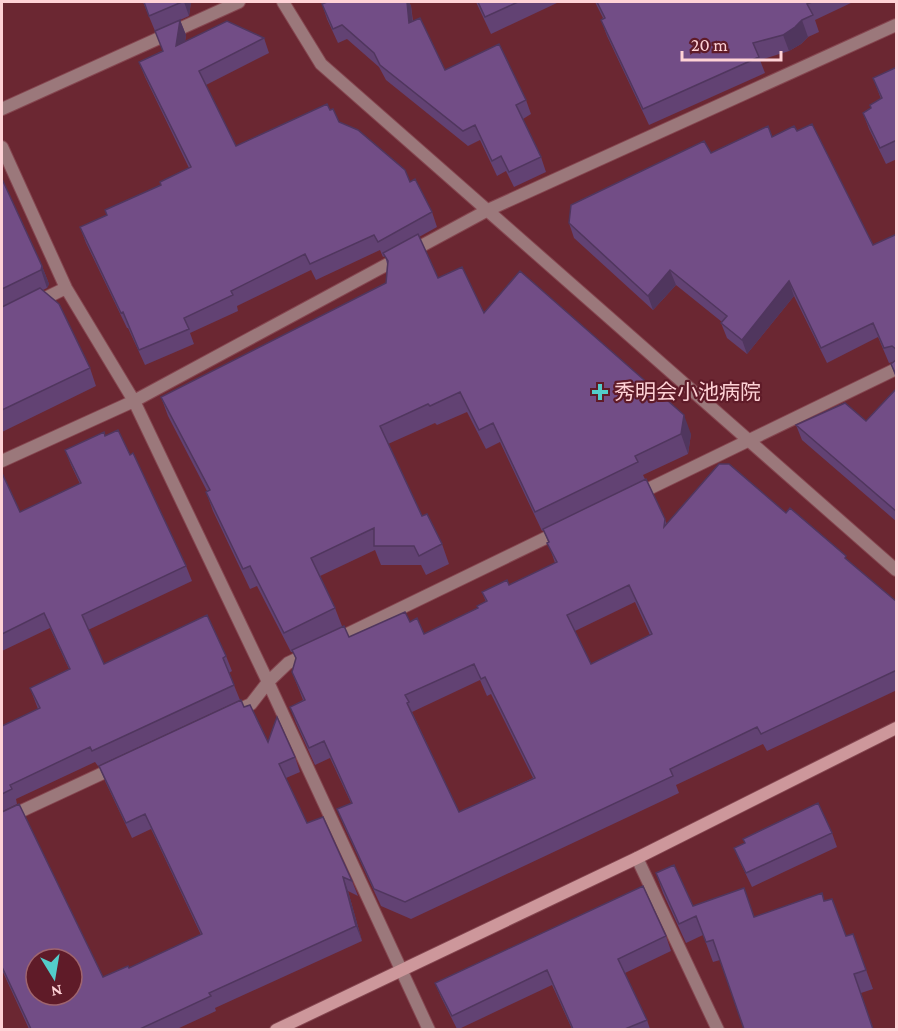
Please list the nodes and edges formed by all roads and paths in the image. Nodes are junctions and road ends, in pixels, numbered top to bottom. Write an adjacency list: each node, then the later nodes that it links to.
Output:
1 (239, 2): 4 (street)
2 (283, 2): 6 (street)
3 (897, 26): 6 (street)
4 (2, 109)
5 (2, 147): 7 (street)
6 (488, 210): 10 (street); 11 (street)
7 (66, 288): 8 (street); 10 (street)
8 (23, 309)
9 (897, 369): 11 (street)
10 (134, 401): 12 (street); 16 (street)
11 (749, 441): 13 (street); 15 (street)
12 (2, 461)
13 (621, 502)
14 (567, 528): 16 (street)
15 (897, 570)
16 (268, 682): 17 (street); 22 (street)
17 (219, 718)
18 (897, 728): 21 (street)
19 (124, 763): 20 (street)
20 (2, 820)
21 (637, 858): 22 (street); 25 (street)
22 (400, 969): 23 (street); 24 (street)
23 (276, 1029)
24 (429, 1029)
25 (718, 1029)

